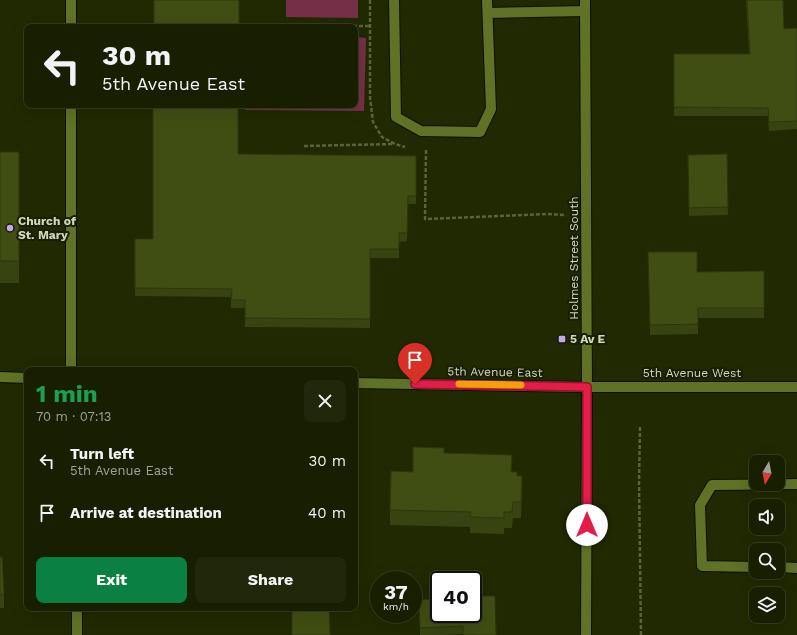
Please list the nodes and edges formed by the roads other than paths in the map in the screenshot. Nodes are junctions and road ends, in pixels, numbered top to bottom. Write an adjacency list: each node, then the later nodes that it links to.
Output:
1 (71, 0): 7 (street)
2 (394, 0): 6 (street)
3 (488, 0): 6 (street)
4 (585, 0): 5 (street, Holmes Street South)
5 (585, 10): 6 (street); 13 (street, Holmes Street South)
6 (488, 13)
7 (71, 24)
8 (71, 108): 9 (street)
9 (71, 367)
10 (0, 377): 11 (street)
11 (24, 378)
12 (358, 383): 13 (street, 5th Avenue East)
13 (587, 387): 14 (street, 5th Avenue West); 21 (street, Holmes Street South)
14 (797, 387)
15 (797, 484): 16 (street)
16 (749, 567)
17 (785, 567): 18 (street)
18 (797, 568)
19 (77, 611): 20 (street)
20 (77, 635)
21 (586, 635)

